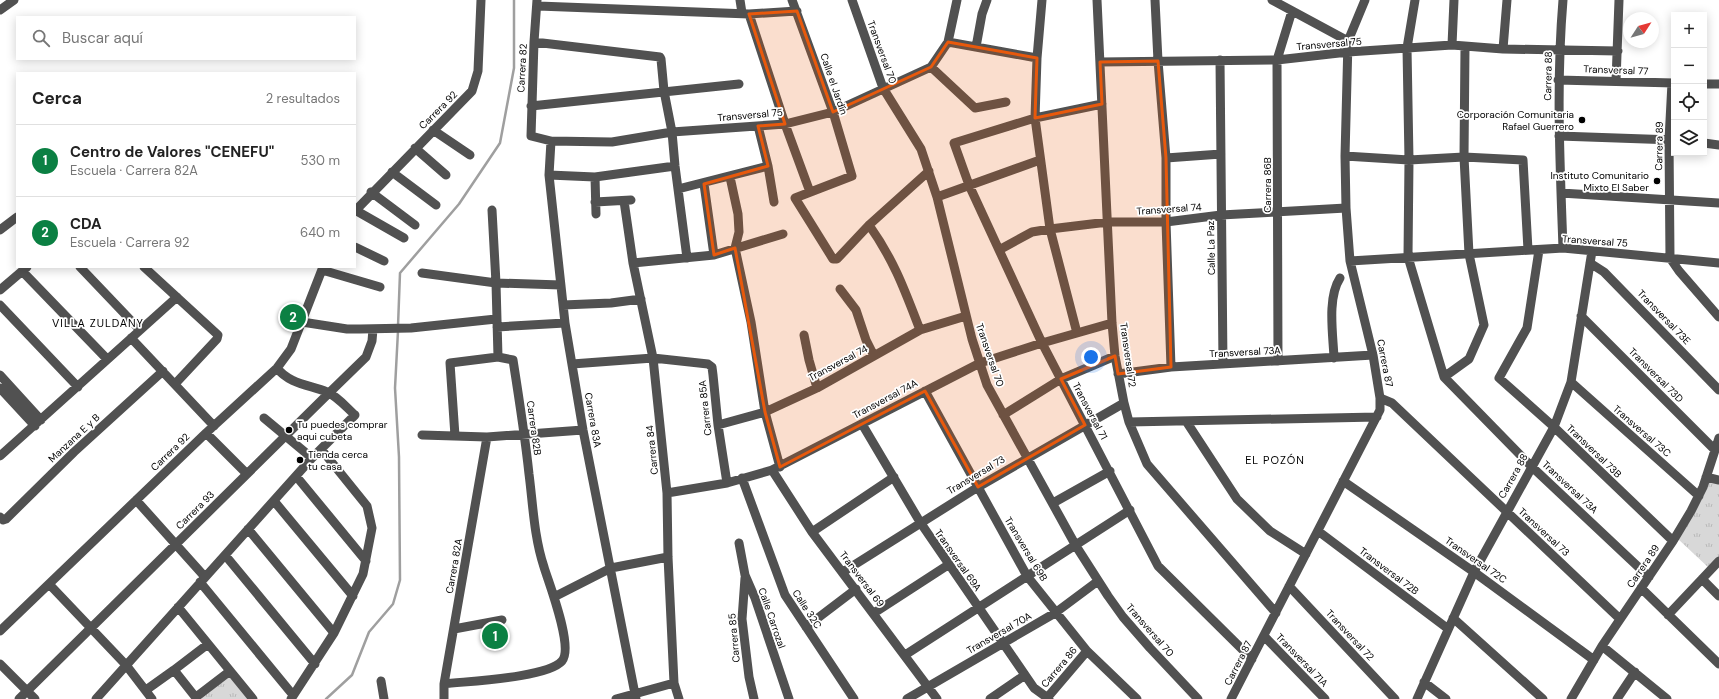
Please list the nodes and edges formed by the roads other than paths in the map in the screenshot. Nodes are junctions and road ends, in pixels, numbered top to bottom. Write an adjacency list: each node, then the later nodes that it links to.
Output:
1 (14, 0): 19 (street)
2 (481, 0): 57 (street, Carrera 92)
3 (740, 0): 22 (street)
4 (792, 0): 20 (street, Calle el Jardín)
5 (853, 0): 47 (street, Transversal 70)
6 (957, 0): 25 (street)
7 (987, 0): 27 (street)
8 (1042, 0): 34 (street)
9 (1097, 0): 38 (street, Transversal 72)
10 (1156, 0): 37 (street)
11 (1365, 0): 23 (street, Carrera 87)
12 (1415, 0): 29 (street)
13 (1454, 0): 26 (street)
14 (1507, 0): 30 (street)
15 (1563, 0): 31 (street, Carrera 88)
16 (1619, 0): 32 (street)
17 (1277, 1): 21 (street)
18 (538, 3): 22 (street); 24 (street, Carrera 82)
19 (0, 10)
20 (797, 11): 22 (street); 52 (street, Calle el Jardín)
21 (1292, 11): 23 (street); 36 (street, Carrera 86B)
22 (746, 13): 55 (street)
23 (1348, 41): 33 (street, Carrera 87)
24 (534, 42): 48 (street); 51 (street, Carrera 82)
25 (948, 42): 27 (street); 39 (street)
26 (1452, 45): 28 (street, Transversal 75); 29 (street, Transversal 75)
27 (976, 47): 34 (street)
28 (1466, 47): 30 (street, Transversal 75); 70 (street)
29 (1407, 48): 33 (street, Transversal 75); 73 (street)
30 (1503, 49): 31 (street, Transversal 75)
31 (1559, 50): 32 (street, Transversal 75); 40 (street, Carrera 88)
32 (1618, 51): 41 (street)
33 (1348, 52): 36 (street, Transversal 75); 68 (street, Carrera 87)
34 (1037, 58): 53 (street)
35 (1220, 60): 36 (street, Transversal 75); 37 (street, Transversal 75); 66 (street, Calle La Paz)
36 (1277, 60): 98 (street, Carrera 86B)
37 (1158, 61): 38 (street, Transversal 75); 71 (street)
38 (1100, 62): 50 (street, Transversal 72)
39 (931, 67): 47 (street, Transversal 75); 49 (street)
40 (1558, 80): 41 (street, Transversal 77); 60 (street, Carrera 88)
41 (1616, 81): 42 (street, Transversal 77)
42 (1671, 83)
43 (739, 84): 48 (street)
44 (1673, 84): 54 (street, Carrera 89)
45 (1707, 84): 46 (street)
46 (1719, 84)
47 (883, 88): 52 (street, Transversal 75); 76 (street, Transversal 70)
48 (664, 91): 51 (street); 58 (street)
49 (1006, 102)
50 (1102, 104): 53 (street); 102 (street, Transversal 72)
51 (531, 106): 59 (street, Carrera 82)
52 (833, 112): 55 (street, Transversal 75); 86 (street, Calle el Jardín)
53 (1035, 118): 72 (street); 83 (street, Transversal 71)
54 (1672, 120)
55 (785, 124): 56 (street, Transversal 75); 86 (street)
56 (758, 126): 58 (street, Transversal 75); 75 (street)
57 (433, 130): 65 (street, Carrera 92); 67 (street)
58 (672, 132): 62 (street, Transversal 75); 74 (street)
59 (531, 136): 62 (street, Transversal 75)
60 (1559, 136): 61 (street); 87 (street, Carrera 88)
61 (1671, 140)
62 (551, 141): 79 (street, Carrera 83A)
63 (1707, 144): 64 (street)
64 (1719, 145)
65 (415, 148): 77 (street, Carrera 92); 78 (street)
66 (1221, 154): 71 (street); 100 (street, Calle La Paz)
67 (470, 155)
68 (1345, 156): 73 (street); 94 (street, Carrera 87)
69 (1671, 156): 89 (street, Carrera 89)
70 (1464, 157): 73 (street); 114 (street); 118 (street)
71 (1166, 158): 103 (street)
72 (1040, 160): 83 (street); 106 (street)
73 (1409, 160): 119 (street)
74 (675, 166): 80 (street); 84 (street)
75 (768, 166): 81 (street); 91 (street)
76 (929, 171): 88 (street, Transversal 70); 105 (street)
77 (392, 172): 85 (street, Carrera 92); 93 (street)
78 (446, 175)
79 (549, 175): 80 (street); 134 (street, Carrera 83A)
80 (595, 177): 90 (street)
81 (730, 177): 82 (street); 111 (street)
82 (704, 184): 84 (street); 117 (street)
83 (969, 185): 88 (street); 113 (street, Transversal 71)
84 (678, 189): 120 (street)
85 (371, 192): 95 (street, Carrera 92); 104 (street)
86 (810, 192): 105 (street)
87 (1561, 193): 89 (street); 112 (street, Carrera 88)
88 (937, 197): 142 (street, Transversal 70)
89 (1669, 200): 92 (street); 121 (street, Carrera 89)
90 (595, 202): 99 (street); 125 (street, Carrera 84)
91 (774, 202)
92 (1719, 203)
93 (436, 205)
94 (1346, 208): 98 (street, Transversal 74); 123 (street, Carrera 87)
95 (356, 209)
96 (492, 210): 133 (street)
97 (356, 211): 109 (street)
98 (1278, 212): 100 (street, Transversal 74); 163 (street, Carrera 86B)
99 (596, 214)
100 (1221, 216): 103 (street, Transversal 74); 166 (street, Calle La Paz)
101 (16, 217): 107 (street)
102 (1108, 222): 103 (street, Transversal 74); 106 (street, Transversal 74); 147 (street, Transversal 72)
103 (1166, 222): 167 (street)
104 (415, 225)
105 (869, 225): 151 (street)
106 (1050, 228): 113 (street, Transversal 74); 152 (street)
107 (0, 230)
108 (783, 234): 111 (street)
109 (404, 238)
110 (356, 247): 122 (street)
111 (735, 248): 117 (street); 184 (street, Transversal 69)
112 (1563, 248): 115 (street, Transversal 75); 116 (street, Transversal 75)
113 (999, 250): 155 (street, Transversal 71)
114 (1528, 250): 115 (street, Transversal 75); 118 (street, Transversal 75)
115 (1539, 250): 195 (street, Transversal 73B)
116 (1592, 251): 121 (street, Transversal 75); 126 (street, Carrera 88)
117 (714, 254): 120 (street)
118 (1469, 254): 119 (street, Transversal 75); 172 (street)
119 (1408, 257): 123 (street, Transversal 75); 172 (street)
120 (687, 258): 125 (street)
121 (1670, 258): 124 (street, Transversal 75); 144 (street)
122 (384, 261)
123 (1350, 261): 156 (street, Carrera 87)
124 (1719, 262)
125 (633, 263): 139 (street, Carrera 84)
126 (1590, 263): 143 (street, Carrera 88); 179 (street, Transversal 73E)
127 (81, 268): 150 (street)
128 (145, 268): 138 (street)
129 (323, 268): 135 (street); 145 (street, Carrera 92)
130 (24, 269): 137 (street); 162 (street)
131 (422, 273): 133 (street)
132 (1340, 278): 161 (street)
133 (496, 283): 134 (street); 146 (street)
134 (561, 286): 141 (street, Carrera 83A)
135 (380, 287)
136 (840, 288): 157 (street)
137 (0, 290)
138 (177, 297): 150 (street); 175 (street)
139 (641, 299): 141 (street); 160 (street, Carrera 84)
140 (0, 305): 176 (street)
141 (563, 305): 148 (street, Carrera 83A)
142 (966, 316): 151 (street, Transversal 74); 164 (street, Transversal 70)
143 (1581, 316): 174 (street, Carrera 88); 205 (street, Transversal 73D)
144 (1719, 317)
145 (302, 322): 149 (street); 168 (street, Carrera 92)
146 (497, 323): 148 (street); 149 (street); 159 (street)
147 (1112, 323): 152 (street, Transversal 74A); 158 (street, Transversal 72)
148 (565, 324): 165 (street, Carrera 83A)
149 (374, 329): 181 (street, Carrera 93)
150 (140, 330): 154 (street)
151 (920, 330): 157 (street, Transversal 74)
152 (1077, 332): 155 (street, Transversal 74A)
153 (804, 335): 178 (street)
154 (131, 338): 162 (street); 169 (street)
155 (1042, 343): 164 (street, Transversal 74A); 173 (street, Transversal 71)
156 (1373, 355): 161 (street, Transversal 73A); 182 (street, Carrera 87)
157 (874, 356): 178 (street, Transversal 74)
158 (1115, 356): 170 (street, Transversal 72); 173 (street)
159 (498, 357): 198 (street, Carrera 82B); 201 (street)
160 (653, 358): 165 (street); 192 (street, Carrera 85A); 221 (street, Carrera 84)
161 (1334, 358): 163 (street, Transversal 73A)
162 (107, 359): 176 (street)
163 (1278, 361): 166 (street, Transversal 73A)
164 (980, 363): 180 (street, Transversal 74A); 185 (street, Transversal 70)
165 (572, 364): 196 (street, Carrera 83A)
166 (1223, 364): 167 (street, Transversal 73A)
167 (1170, 367): 170 (street, Transversal 73A)
168 (277, 368): 181 (street); 194 (street, Carrera 92)
169 (163, 371): 175 (street); 228 (street, Manzana E y B)
170 (1118, 374): 183 (street, Transversal 72)
171 (0, 375): 190 (street)
172 (1444, 378): 209 (street, Transversal 73A)
173 (1061, 379): 185 (street); 193 (street, Transversal 71)
174 (1571, 382): 195 (street, Carrera 88); 222 (street, Transversal 73C)
175 (175, 384): 194 (street)
176 (78, 387): 190 (street)
177 (0, 388): 190 (street)
178 (817, 388): 184 (street, Transversal 74)
179 (1719, 390)
180 (925, 391): 191 (street, Transversal 74A); 220 (street, Transversal 69B)
181 (329, 393): 200 (street, Carrera 93); 204 (street)
182 (1380, 398): 186 (street, Carrera 87); 227 (street, Transversal 73)
183 (1124, 403): 189 (street, Transversal 72); 193 (street, Transversal 73)
184 (766, 412): 192 (street, Transversal 74); 210 (street, Transversal 69)
185 (1003, 415): 207 (street, Transversal 70)
186 (1377, 417): 188 (street); 218 (street, Carrera 87)
187 (264, 418): 200 (street)
188 (1186, 421): 189 (street); 237 (street)
189 (1129, 422): 263 (street, Transversal 72)
190 (38, 423): 206 (street)
191 (862, 424): 210 (street, Transversal 74A); 214 (street, Transversal 69A)
192 (718, 425): 219 (street, Carrera 85A)
193 (1085, 425): 207 (street, Transversal 73); 211 (street, Transversal 71)
194 (214, 426): 197 (street, Carrera 92)
195 (1554, 427): 209 (street, Carrera 88); 233 (street, Transversal 73B)
196 (583, 430): 198 (street); 243 (street, Carrera 83A)
197 (206, 433): 212 (street); 223 (street, Carrera 92)
198 (524, 433): 202 (street); 258 (street, Carrera 82B)
199 (422, 435): 201 (street)
200 (286, 436): 208 (street); 212 (street, Carrera 93)
201 (455, 436): 202 (street)
202 (487, 437): 271 (street, Carrera 82A)
203 (1719, 438): 205 (street, Carrera 89)
204 (321, 449): 208 (street); 240 (street)
205 (1715, 450): 215 (street, Carrera 89)
206 (0, 456)
207 (1027, 457): 220 (street, Transversal 73); 225 (street, Transversal 70)
208 (312, 458): 213 (street)
209 (1531, 466): 227 (street, Carrera 88); 248 (street, Transversal 73A)
210 (776, 468): 216 (street, Transversal 74A); 231 (street, Transversal 69)
211 (1110, 471): 225 (street); 226 (street, Transversal 71)
212 (247, 474): 235 (street, Carrera 93)
213 (296, 476): 224 (street); 240 (street)
214 (894, 477): 229 (street, Transversal 69A); 231 (street)
215 (1706, 477): 217 (street); 222 (street, Carrera 89)
216 (742, 478): 219 (street, Transversal 74A); 268 (street, Calle 32C)
217 (1719, 480)
218 (1344, 481): 232 (street, Carrera 87); 245 (street, Transversal 72C)
219 (727, 482): 221 (street, Transversal 74A)
220 (978, 487): 229 (street, Transversal 73); 247 (street, Transversal 69B)
221 (668, 493): 239 (street, Carrera 84)
222 (1699, 496): 233 (street, Carrera 89)
223 (136, 500): 235 (street); 252 (street, Carrera 92)
224 (274, 501): 230 (street); 256 (street)
225 (1053, 503): 236 (street, Transversal 70)
226 (1130, 510): 236 (street); 280 (street, Transversal 71)
227 (1506, 511): 245 (street, Carrera 88); 266 (street, Transversal 73)
228 (1, 518)
229 (920, 522): 242 (street, Transversal 69A); 244 (street, Transversal 73)
230 (248, 529): 238 (street); 273 (street)
231 (812, 532): 244 (street, Transversal 69)
232 (1318, 532): 237 (street, Carrera 87); 270 (street, Transversal 72B)
233 (1673, 541): 248 (street, Carrera 89)
234 (739, 543): 246 (street, Calle Carrozal)
235 (175, 544): 250 (street); 269 (street, Carrera 93)
236 (1076, 546): 247 (street); 251 (street, Transversal 70)
237 (1306, 554): 253 (street, Carrera 87)
238 (225, 555): 250 (street); 283 (street)
239 (668, 557): 243 (street); 292 (street, Carrera 84)
240 (366, 561): 256 (street)
241 (1719, 561): 249 (street)
242 (948, 565): 260 (street, Transversal 69A); 261 (street)
243 (611, 568): 258 (street); 297 (street, Carrera 83A)
244 (843, 572): 255 (street, Transversal 69)
245 (1474, 572): 265 (street, Carrera 88); 281 (street, Transversal 72C)
246 (745, 575): 309 (street, Carrera 85); 310 (street, Calle Carrozal)
247 (1027, 576): 260 (street); 262 (street, Transversal 69B)
248 (1649, 577): 254 (street, Carrera 89)
249 (1702, 579): 257 (street); 264 (street)
250 (202, 580): 259 (street); 299 (street)
251 (1098, 581): 262 (street, Transversal 70A); 317 (street, Transversal 70)
252 (50, 584): 269 (street); 272 (street, Carrera 92)
253 (1289, 586): 263 (street, Carrera 87); 320 (street, Transversal 72)
254 (1641, 588): 264 (street); 266 (street, Carrera 89)
255 (856, 589): 261 (street, Transversal 69); 268 (street)
256 (353, 596): 273 (street)
257 (1719, 596)
258 (554, 597): 293 (street, Carrera 82B)
259 (178, 607): 275 (street); 285 (street)
260 (978, 607): 276 (street, Transversal 69A); 279 (street)
261 (874, 613): 279 (street, Transversal 69)
262 (1055, 613): 276 (street, Transversal 70A); 278 (street, Transversal 69B)
263 (1276, 613): 274 (street, Carrera 87)
264 (1668, 615): 284 (street)
265 (1453, 618): 270 (street, Carrera 88); 323 (street)
266 (1620, 619): 277 (street, Carrera 89)
267 (502, 620): 271 (street)
268 (806, 627): 311 (street, Calle 32C)
269 (91, 628): 285 (street); 296 (street, Carrera 93)
270 (1447, 628): 291 (street, Carrera 88)
271 (454, 629): 293 (street, Carrera 82A)
272 (0, 631)
273 (334, 633): 283 (street)
274 (1264, 636): 280 (street, Carrera 87); 319 (street, Transversal 71A)
275 (208, 644): 286 (street); 287 (street)
276 (1003, 644): 289 (street, Transversal 69A); 294 (street, Transversal 70A)
277 (1602, 646): 281 (street, Carrera 89); 288 (street)
278 (1087, 651): 315 (street, Carrera 86); 316 (street, Transversal 69B)
279 (905, 655): 294 (street, Transversal 69)
280 (1252, 659): 318 (street, Carrera 87)
281 (1594, 660): 324 (street, Carrera 89)
282 (0, 664): 296 (street)
283 (315, 664): 299 (street)
284 (1719, 664)
285 (126, 665): 295 (street); 298 (street)
286 (174, 670): 295 (street); 300 (street)
287 (230, 671): 300 (street); 304 (street)
288 (1635, 672): 325 (street); 326 (street)
289 (1025, 675): 314 (street); 315 (street, Transversal 69A)
290 (381, 681): 305 (street)
291 (1424, 682): 321 (street, Carrera 88); 322 (street)
292 (674, 683): 297 (street); 308 (street, Carrera 84)
293 (444, 684): 306 (street, Carrera 82A)
294 (928, 686): 312 (street, Transversal 70A); 313 (street, Transversal 69)
295 (146, 690): 303 (street)
296 (27, 691): 301 (street, Carrera 93); 302 (street)
297 (635, 696): 307 (street)
298 (101, 697)
299 (292, 697)
300 (197, 698)
301 (19, 699)
302 (35, 699)
303 (152, 699)
304 (253, 699)
305 (384, 699)
306 (444, 699)
307 (616, 699)
308 (679, 699)
309 (754, 699)
310 (789, 699)
311 (854, 699)
312 (907, 699)
313 (938, 699)
314 (990, 699)
315 (1048, 699)
316 (1137, 699)
317 (1198, 699)
318 (1231, 699)
319 (1325, 699)
320 (1395, 699)
321 (1416, 699)
322 (1446, 699)
323 (1543, 699)
324 (1571, 699)
325 (1617, 699)
326 (1667, 699)

